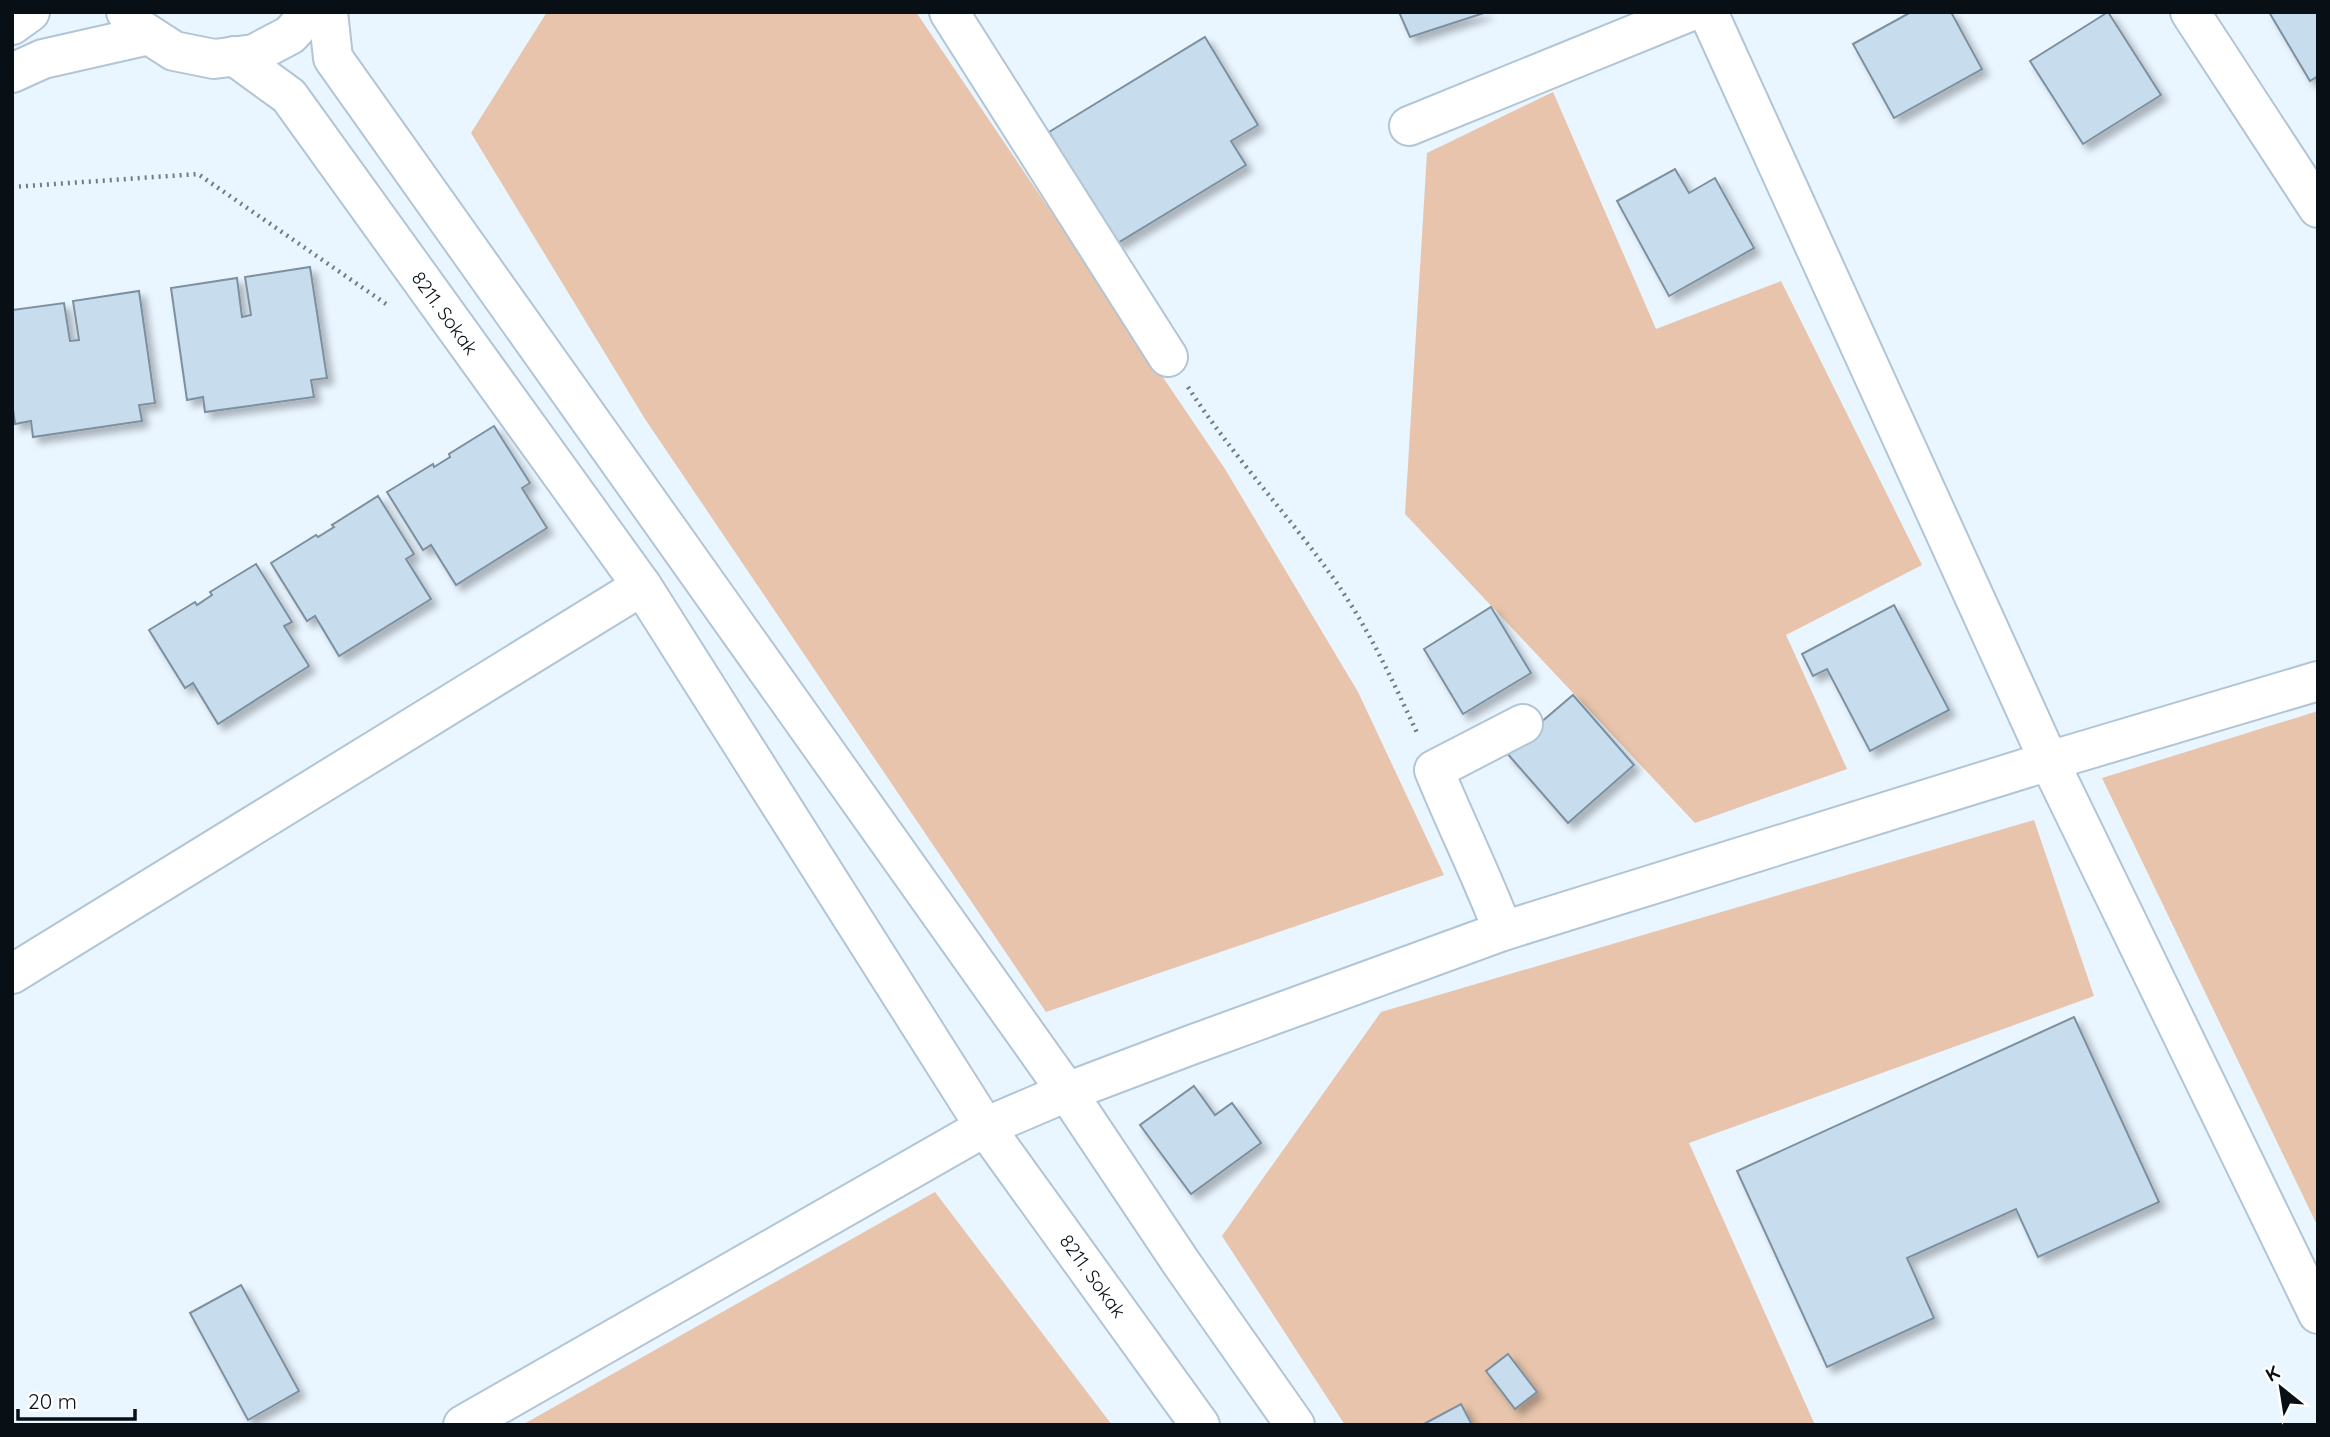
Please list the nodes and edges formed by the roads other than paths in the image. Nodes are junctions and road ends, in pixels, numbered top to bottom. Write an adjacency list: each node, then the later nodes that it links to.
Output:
1 (30, 12): 9 (street)
2 (311, 12): 10 (street)
3 (328, 12): 21 (street)
4 (949, 12): 14 (street)
5 (1689, 12): 12 (street)
6 (1708, 12): 18 (street)
7 (2190, 12): 13 (street)
8 (138, 24): 10 (street); 11 (street)
9 (12, 25)
10 (234, 56): 15 (street, 8211. Sokak)
11 (12, 72)
12 (1409, 126)
13 (2318, 208)
14 (1168, 357)
15 (642, 586): 20 (street); 22 (street, 8211. Sokak)
16 (2318, 681): 18 (street)
17 (1523, 724): 19 (street)
18 (2049, 761): 19 (street); 23 (street)
19 (1503, 931): 21 (street)
20 (12, 974)
21 (1067, 1092): 22 (street); 26 (street)
22 (985, 1127): 24 (street); 25 (street, 8211. Sokak)
23 (2318, 1314)
24 (463, 1425)
25 (1200, 1425)
26 (1295, 1425)

